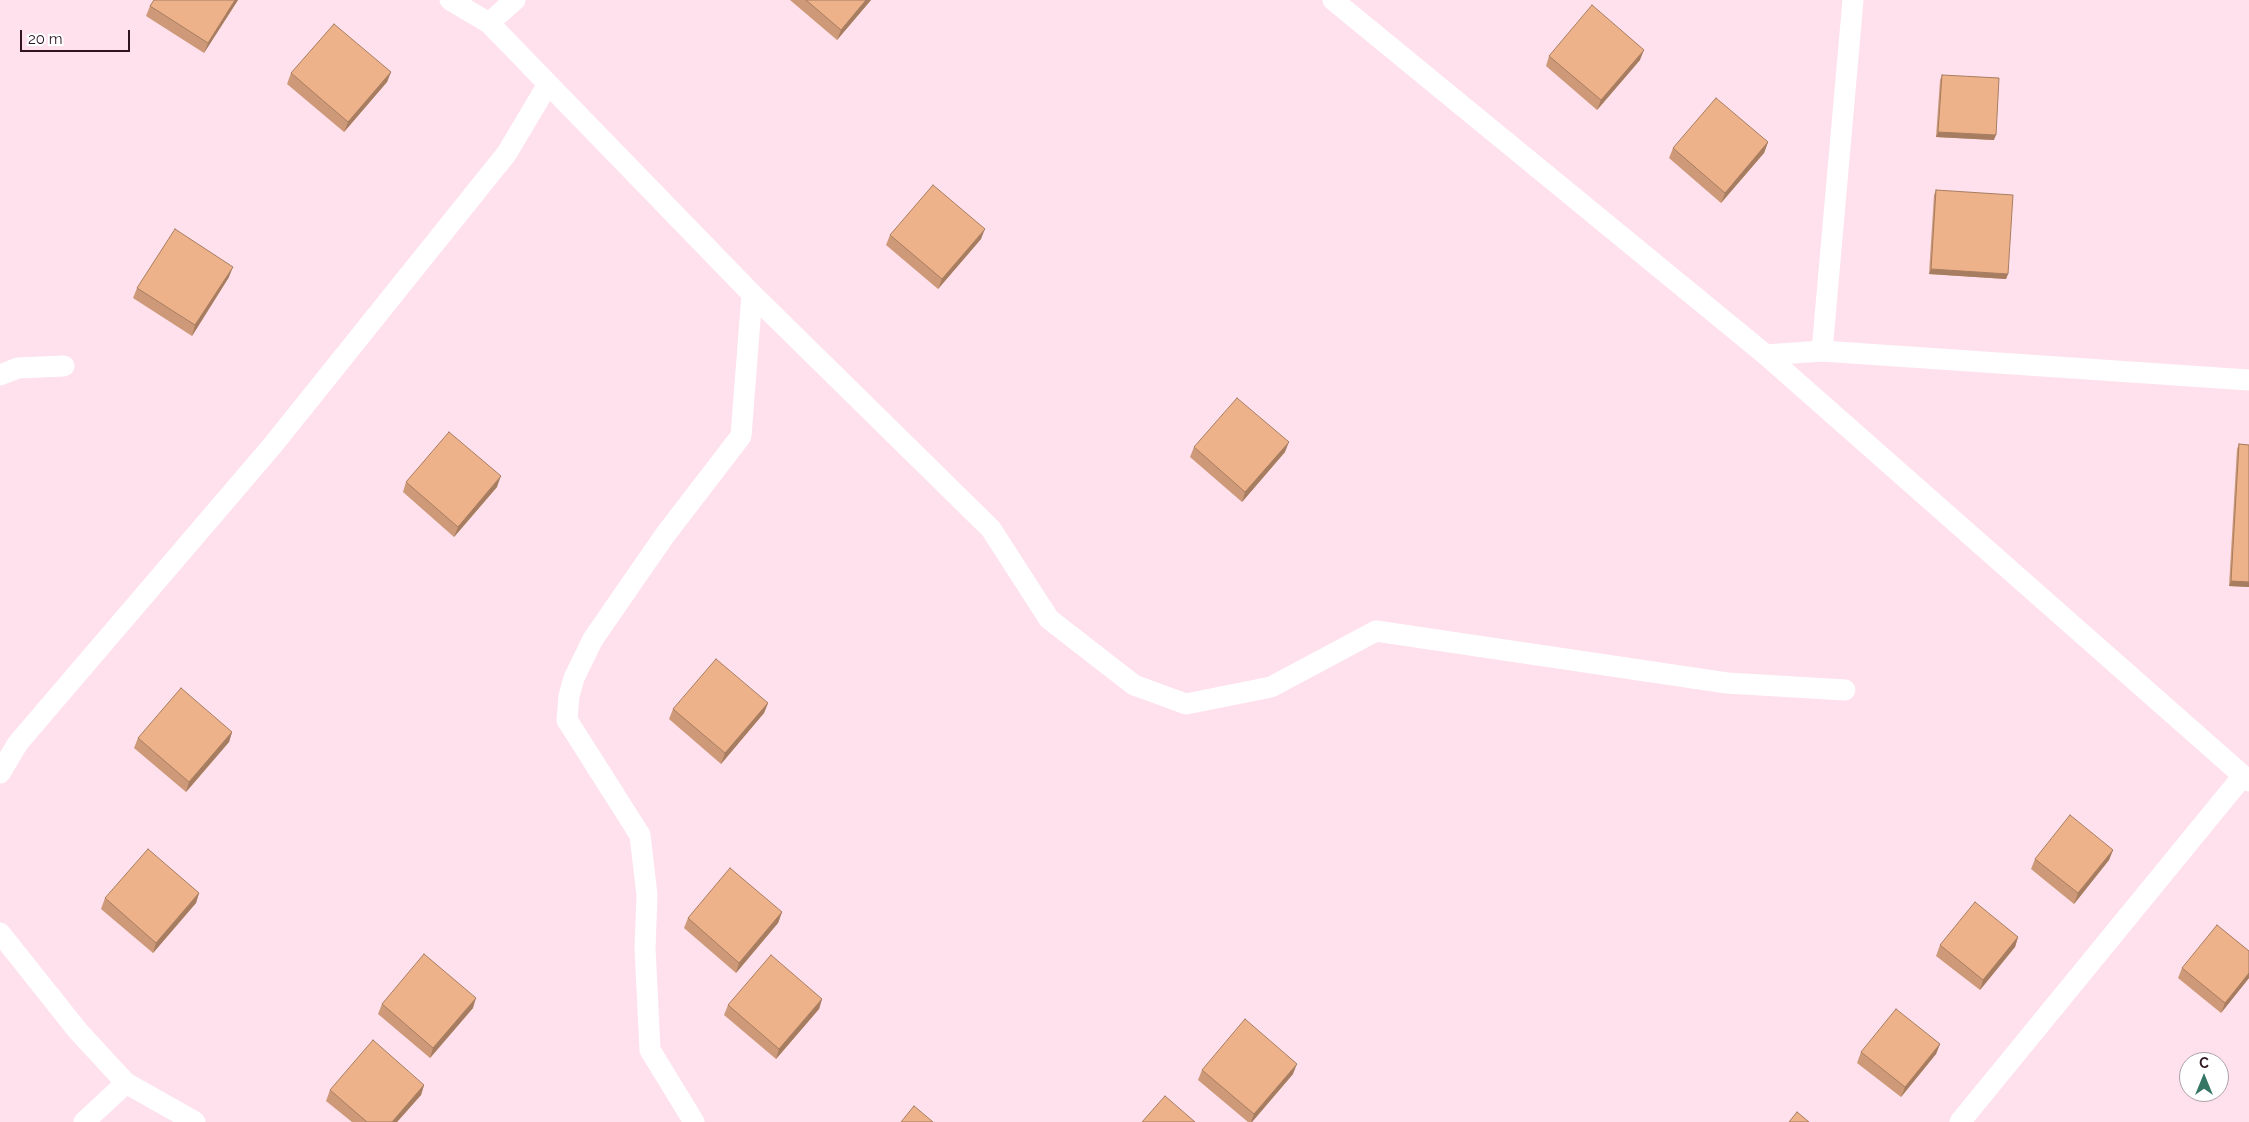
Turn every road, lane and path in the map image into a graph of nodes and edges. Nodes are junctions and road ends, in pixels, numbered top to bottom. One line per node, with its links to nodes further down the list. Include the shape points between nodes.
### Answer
1 (450, 0): 5 (lane)
2 (515, 0): 5 (lane)
3 (1334, 0): 9 (lane)
4 (1853, 0): 8 (lane)
5 (488, 23): 6 (lane)
6 (548, 84): 7 (lane); 14 (lane, via 501,160 272,446 18,743)
7 (752, 294): 13 (lane, via 991,529 1050,619 1134,685 1186,704 1271,687 1376,632 1727,684); 20 (lane, via 741,436 593,639 574,678 567,720 640,834 646,895 650,1050)
8 (1822, 351): 9 (lane); 12 (lane)
9 (1766, 355): 15 (lane)
10 (64, 366): 11 (lane, via 18,368)
11 (0, 375)
12 (2249, 380)
13 (1845, 690)
14 (0, 773)
15 (2246, 779): 21 (lane)
16 (0, 933): 17 (lane, via 78,1031)
17 (126, 1083): 18 (lane); 19 (lane)
18 (84, 1122)
19 (195, 1122)
20 (694, 1122)
21 (1960, 1122)

